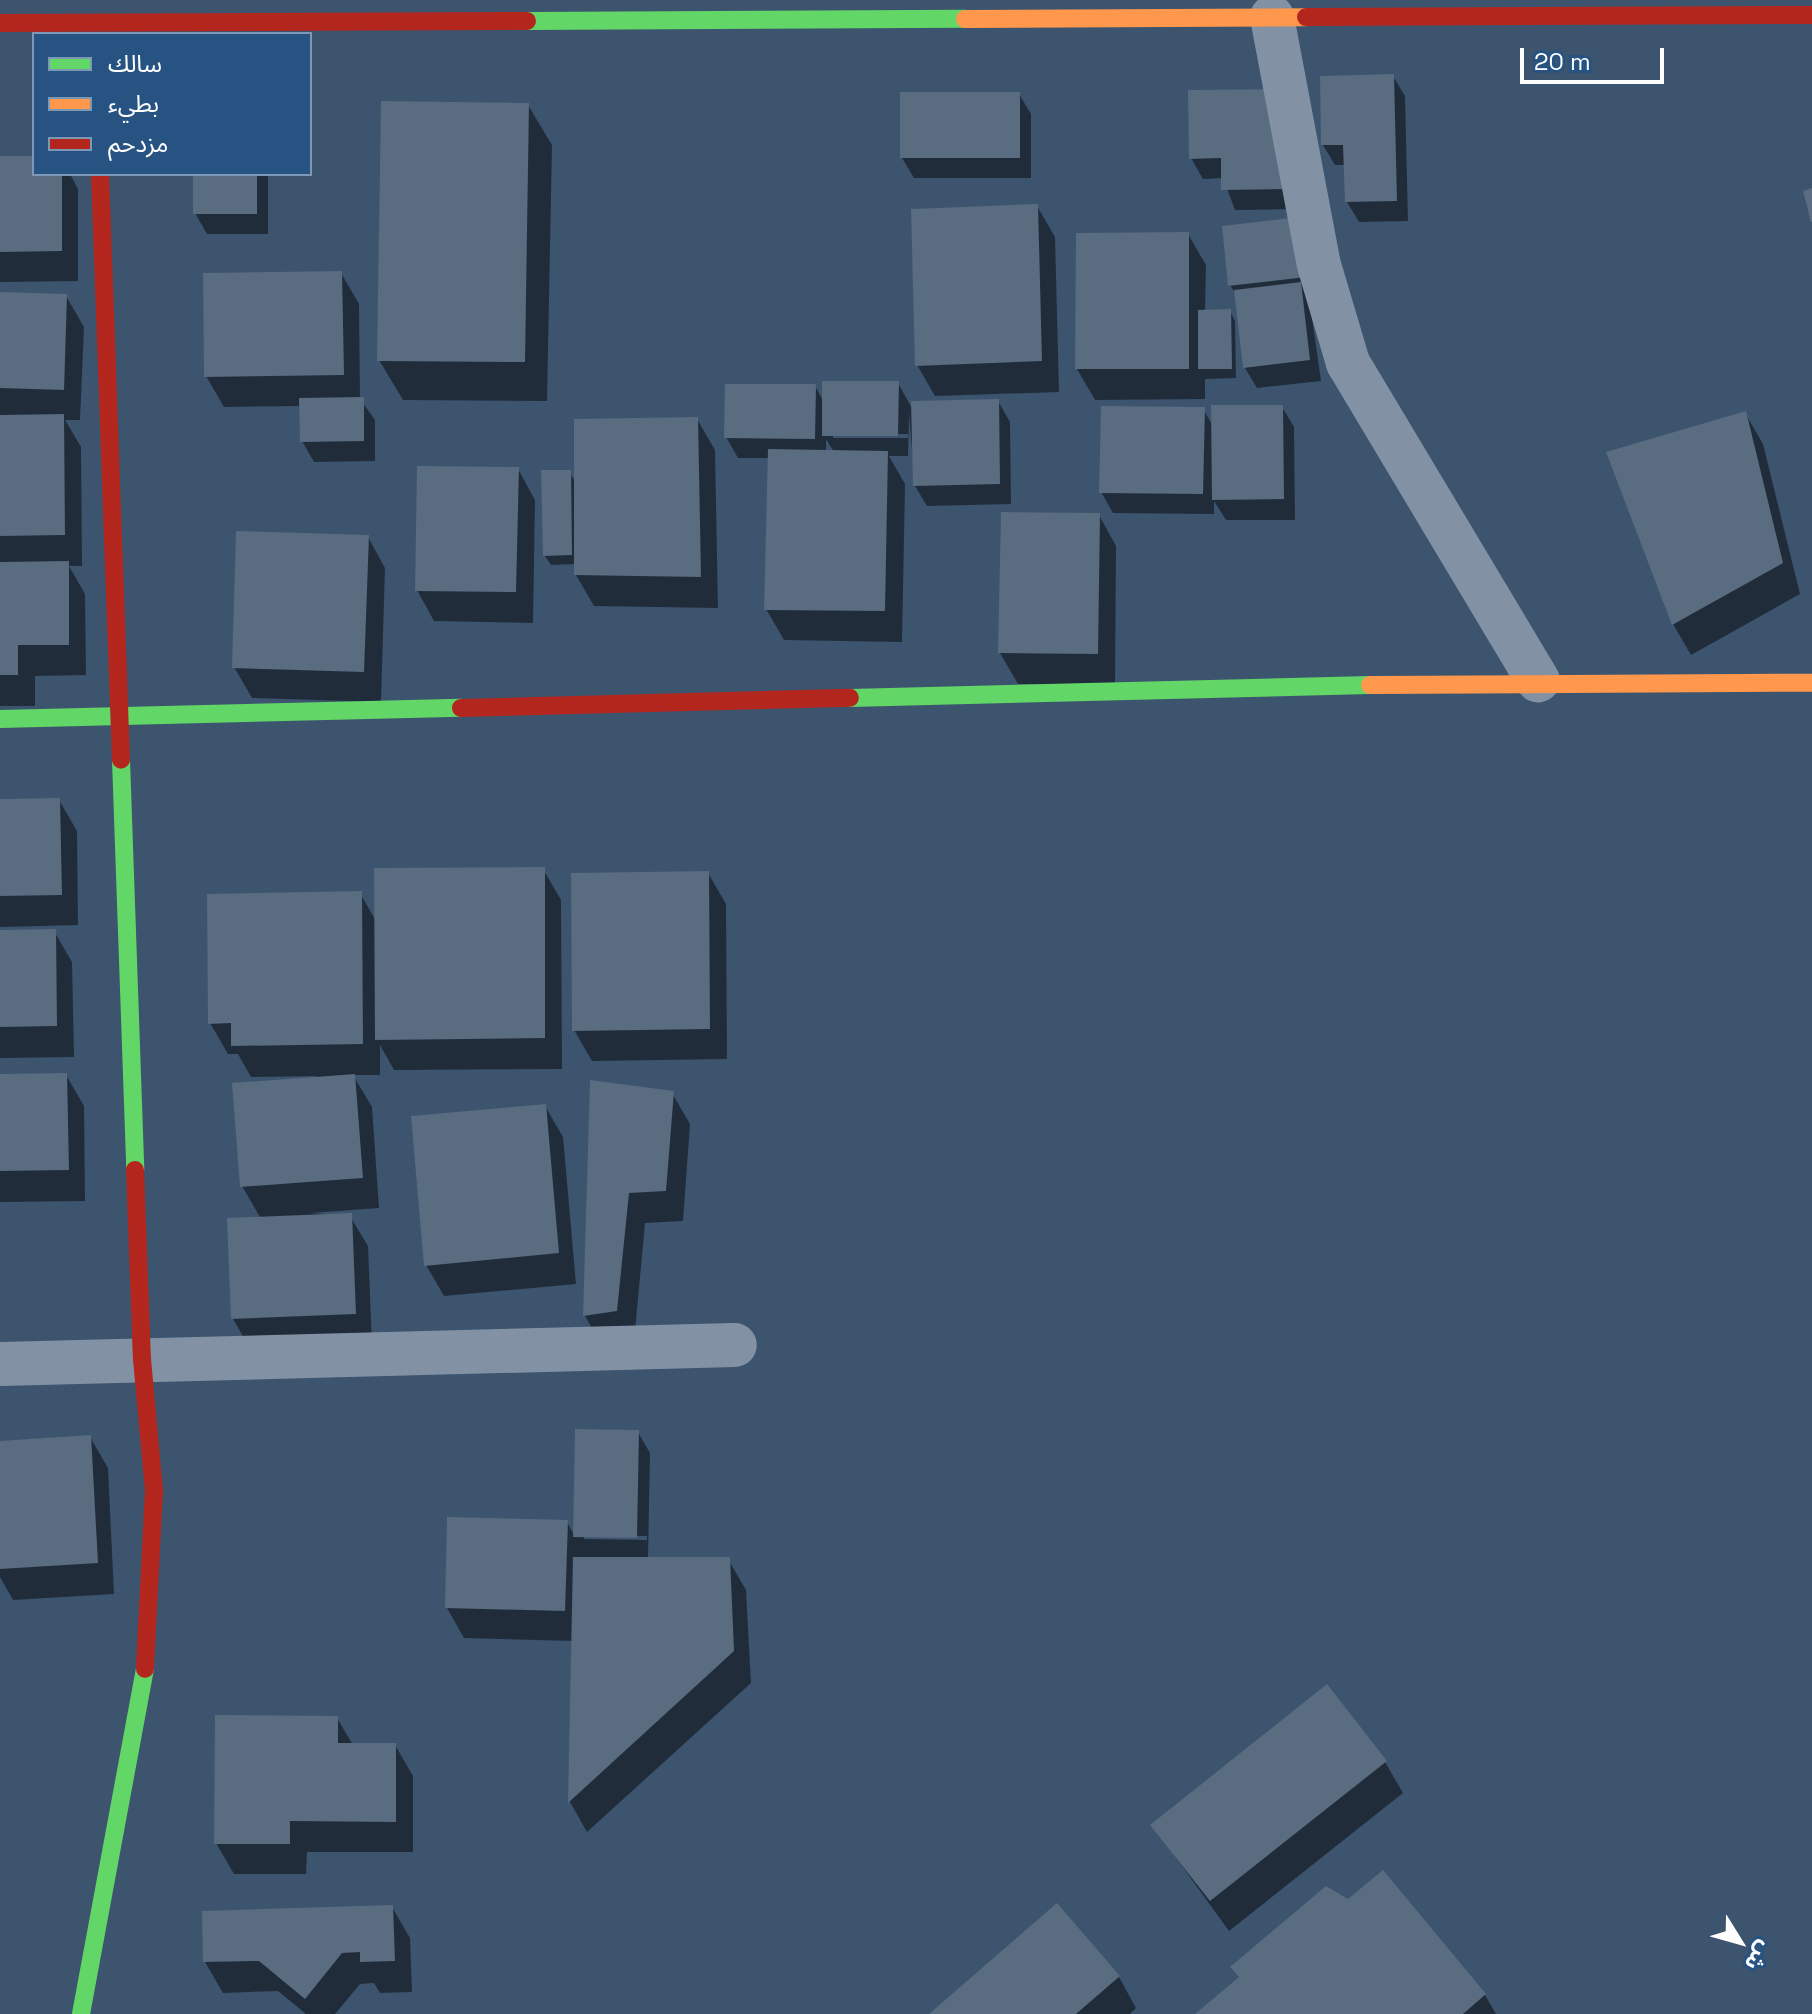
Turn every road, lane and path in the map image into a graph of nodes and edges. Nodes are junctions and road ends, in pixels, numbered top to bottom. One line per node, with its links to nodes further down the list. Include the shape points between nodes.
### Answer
1 (1812, 15): 2 (street)
2 (1272, 17): 3 (street); 6 (street, via 1319,265 1348,363)
3 (93, 18): 4 (street)
4 (0, 23)
5 (100, 176): 8 (street)
6 (1538, 681): 7 (street); 8 (street)
7 (1812, 683)
8 (122, 716): 9 (street); 11 (street)
9 (0, 719)
10 (735, 1345): 11 (street)
11 (142, 1359): 12 (street); 13 (street, via 154,1490 144,1682)
12 (0, 1364)
13 (81, 2014)

